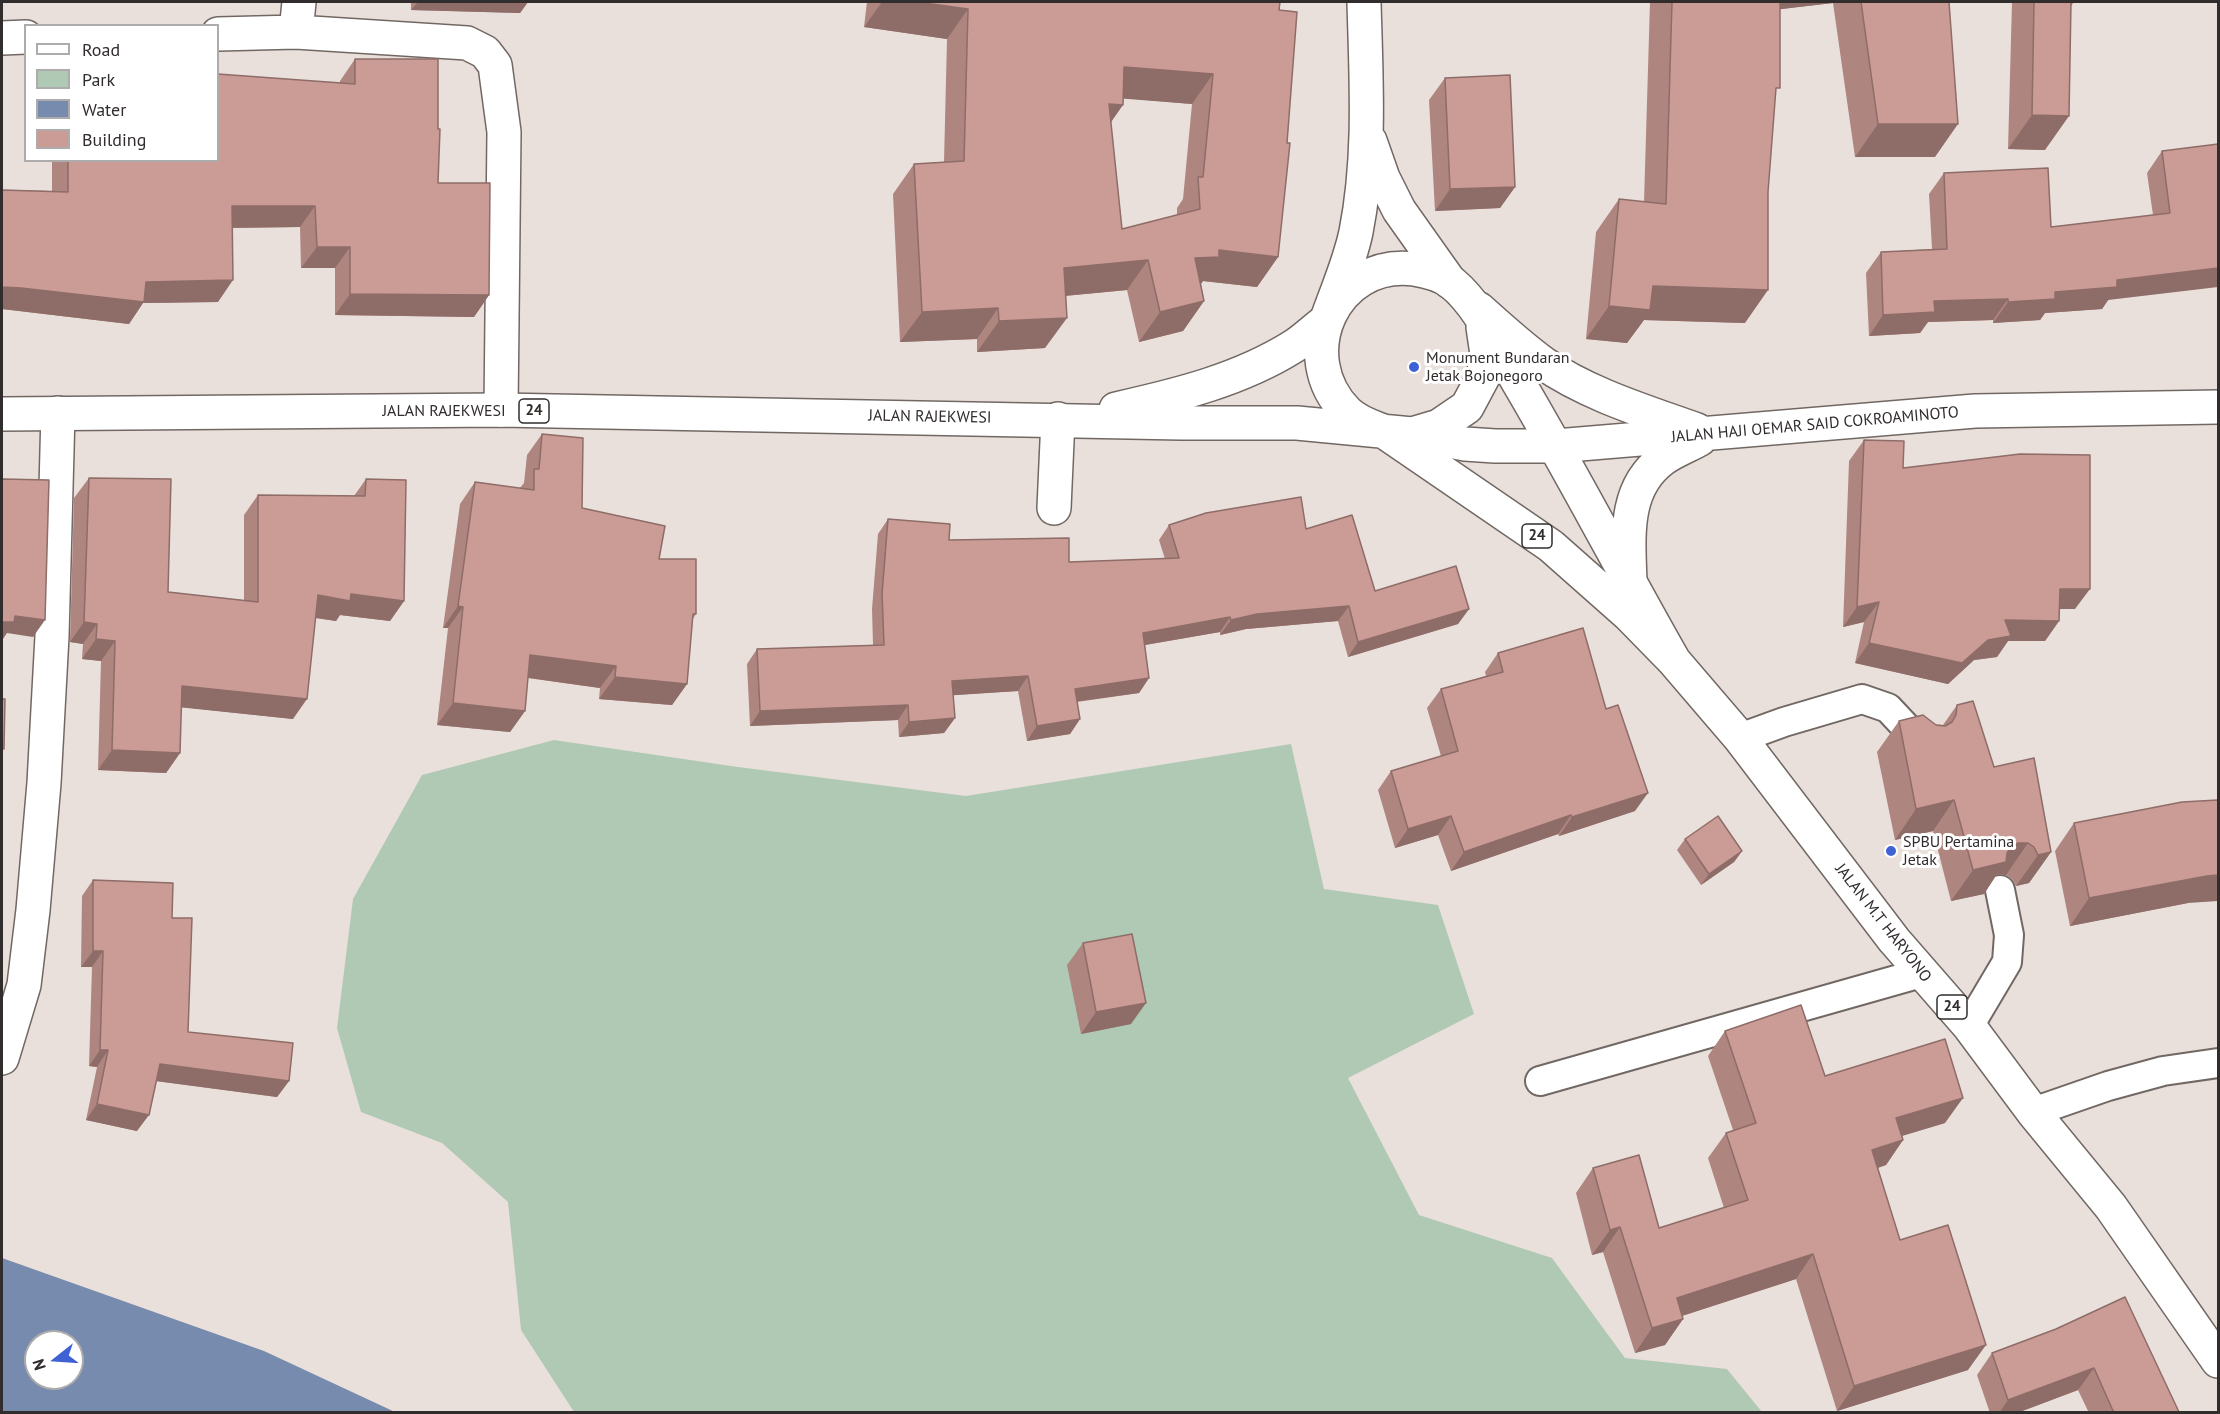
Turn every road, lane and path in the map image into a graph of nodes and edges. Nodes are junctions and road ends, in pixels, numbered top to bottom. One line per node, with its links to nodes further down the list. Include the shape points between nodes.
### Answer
1 (1365, 2): 6 (main road)
2 (297, 17): 3 (main road); 10 (main road, via 467,43 485,52 495,64 504,132)
3 (219, 34)
4 (24, 37): 5 (main road)
5 (2, 38)
6 (1366, 130): 7 (main road, via 1399,210); 8 (main road, via 1356,231)
7 (1461, 292): 8 (main road, 24, via 1426,271 1399,268 1373,273 1350,287); 14 (main road, via 1484,330 1487,354 1483,378 1467,406 1440,426); 15 (main road, via 1544,364 1651,414); 16 (main road, 24)
8 (1327, 320): 13 (main road, 24, via 1296,345 1222,381 1170,397); 14 (main road, via 1321,359 1330,388 1348,413 1365,424)
9 (2218, 407): 15 (main road, JALAN HAJI OEMAR SAID COKROAMINOTO, via 1975,411)
10 (501, 410): 11 (main road, JALAN RAJEKWESI / 24); 13 (main road, JALAN RAJEKWESI / 24)
11 (58, 413): 12 (main road, JALAN RAJEKWESI / 24); 25 (main road, via 52,636 38,853 24,985)
12 (2, 414)
13 (1063, 420): 14 (main road, 24, via 1297,423); 17 (main road)
14 (1397, 433): 16 (main road, JALAN HAJI OEMAR SAID COKROAMINOTO, via 1465,444); 19 (main road, 24, via 1551,546)
15 (1710, 434): 16 (main road, JALAN HAJI OEMAR SAID COKROAMINOTO); 18 (main road, via 1662,459 1642,480 1632,503 1628,527)
16 (1556, 446): 18 (main road, 24)
17 (1054, 508)
18 (1630, 584): 19 (main road, 24)
19 (1674, 661): 20 (main road, JALAN M.T HARYONO / 24)
20 (1740, 738): 21 (lane, via 1862,699 1888,708); 23 (main road, JALAN M.T HARYONO / 24)
21 (1919, 741)
22 (2000, 890): 24 (lane, via 2009,935 2007,962)
23 (1921, 973): 24 (main road, JALAN M.T HARYONO / 24); 27 (lane)
24 (1969, 1026): 28 (main road, JALAN M.T HARYONO / 24)
25 (2, 1058)
26 (2218, 1063): 28 (lane, via 2163,1071)
27 (1540, 1081)
28 (2033, 1112): 29 (main road, JALAN M.T HARYONO / 24, via 2111,1207)
29 (2218, 1361)

